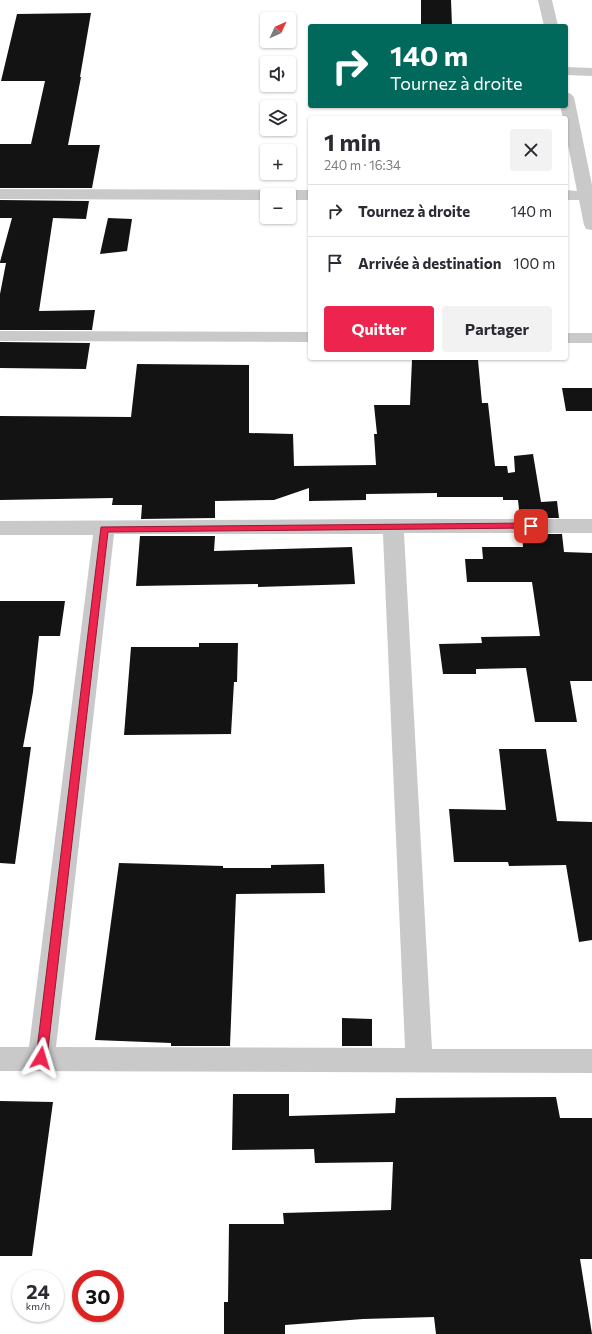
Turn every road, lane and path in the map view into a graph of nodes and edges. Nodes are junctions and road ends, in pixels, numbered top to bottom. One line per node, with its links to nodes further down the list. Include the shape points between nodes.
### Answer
1 (545, 0): 2 (street)
2 (551, 24)
3 (568, 71): 4 (street)
4 (592, 72)
5 (568, 106): 9 (street)
6 (0, 194): 7 (street)
7 (308, 195)
8 (568, 196): 9 (street)
9 (589, 196): 10 (street)
10 (592, 225)
11 (0, 336): 12 (street)
12 (308, 337)
13 (568, 338): 14 (street)
14 (592, 338)
15 (393, 526): 16 (street); 18 (street); 21 (street)
16 (592, 526)
17 (0, 528): 18 (street)
18 (104, 529): 19 (street)
19 (41, 1058): 20 (street); 21 (street)
20 (0, 1059)
21 (419, 1059): 22 (street)
22 (592, 1061)

